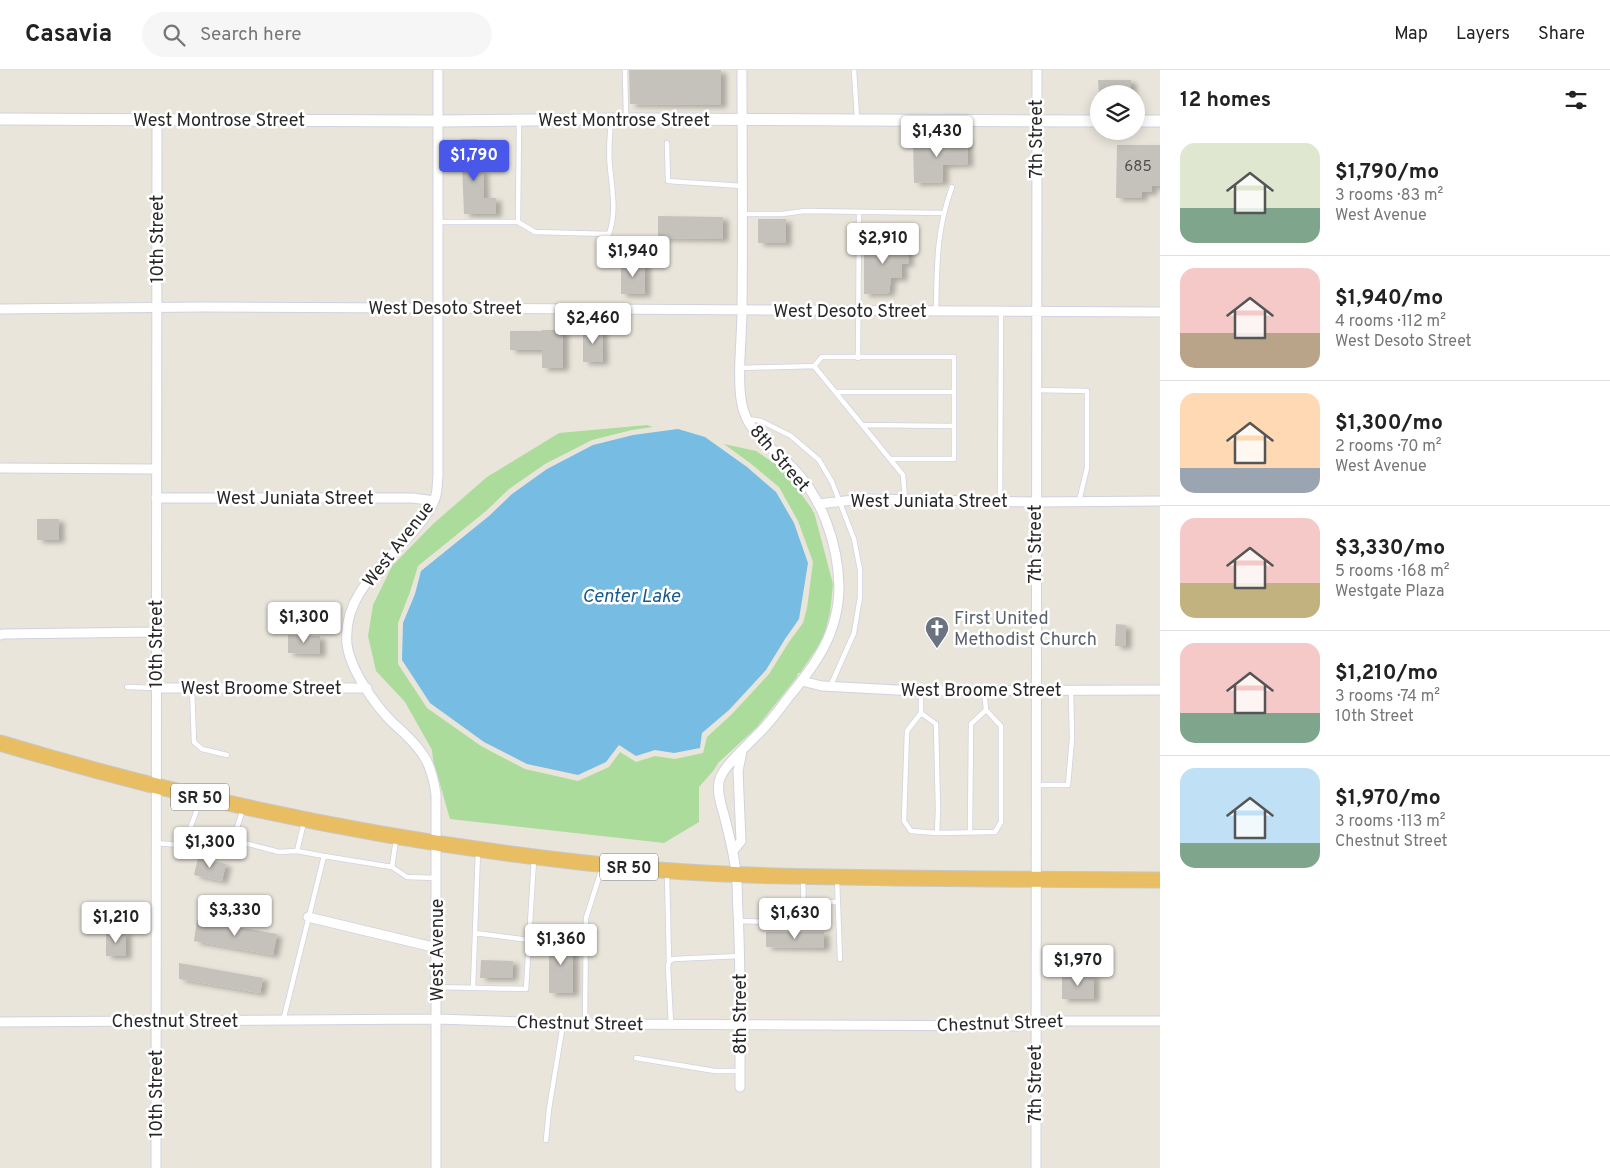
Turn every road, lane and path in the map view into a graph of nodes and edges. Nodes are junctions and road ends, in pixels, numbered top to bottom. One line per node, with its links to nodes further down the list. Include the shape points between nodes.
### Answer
1 (438, 70): 13 (street, West Avenue)
2 (625, 70): 9 (lane)
3 (742, 70): 11 (street, 8th Street)
4 (854, 70): 12 (lane)
5 (1036, 70): 17 (street, 7th Street)
6 (0, 119): 7 (street, West Montrose Street)
7 (157, 119): 13 (street, West Montrose Street); 26 (street, 10th Street)
8 (611, 119): 9 (street, West Montrose Street); 10 (street, West Montrose Street); 25 (lane, via 610,166 614,201 609,234 535,232)
9 (626, 119): 11 (street, West Montrose Street)
10 (520, 120): 13 (street, West Montrose Street); 25 (lane)
11 (742, 120): 12 (street, West Montrose Street); 19 (street, 8th Street)
12 (857, 120): 17 (street, West Montrose Street)
13 (438, 121): 24 (street, West Avenue)
14 (1090, 121): 17 (street, West Montrose Street)
15 (1145, 121): 16 (street)
16 (1160, 121)
17 (1036, 122): 33 (street, 7th Street)
18 (667, 143): 19 (lane, via 668,181)
19 (742, 186): 23 (street, 8th Street)
20 (952, 187): 22 (lane)
21 (859, 212): 22 (lane); 23 (lane); 30 (lane)
22 (943, 213): 31 (lane, via 938,239)
23 (742, 214): 29 (street, 8th Street)
24 (438, 222): 25 (lane); 27 (street, West Avenue)
25 (518, 222)
26 (158, 308): 27 (street, West Desoto Street); 28 (street, West Desoto Street); 46 (street, 10th Street)
27 (437, 308): 29 (street, West Desoto Street); 49 (street, West Avenue, via 438,475)
28 (0, 309)
29 (742, 311): 30 (street, West Desoto Street); 37 (street, 8th Street)
30 (858, 311): 31 (street, West Desoto Street); 35 (lane)
31 (936, 311): 32 (street, West Desoto Street)
32 (1001, 311): 33 (street, West Desoto Street); 51 (lane)
33 (1036, 311): 34 (street, West Desoto Street); 38 (street, 7th Street)
34 (1160, 312)
35 (858, 358): 36 (lane, via 822,357); 40 (lane, via 954,358)
36 (814, 366): 37 (lane); 39 (lane)
37 (741, 368): 41 (street, 8th Street, via 742,405)
38 (1036, 390): 52 (lane, via 1087,391 1087,468); 54 (street, 7th Street)
39 (836, 392): 40 (lane); 42 (lane)
40 (954, 392): 43 (lane)
41 (746, 418): 50 (lane, via 792,436 819,460); 55 (street, 8th Street, via 765,442 795,470)
42 (863, 425): 43 (lane); 44 (lane)
43 (954, 426): 44 (lane, via 954,458)
44 (892, 459): 48 (lane, via 904,475)
45 (0, 468): 46 (street)
46 (156, 469): 47 (street, 10th Street)
47 (156, 498): 49 (street, West Juniata Street, via 413,498); 56 (street, 10th Street)
48 (905, 500): 50 (street, West Juniata Street); 51 (street, West Juniata Street)
49 (434, 501): 63 (street, West Avenue, via 414,529 374,572 353,605 347,632 348,644 351,659)
50 (840, 501): 55 (street, West Juniata Street); 60 (lane, via 854,540 860,570 860,597 854,633)
51 (1000, 501): 54 (street, West Juniata Street)
52 (1079, 501): 53 (street, West Juniata Street); 54 (street, West Juniata Street)
53 (1160, 501)
54 (1036, 502): 65 (street, 7th Street)
55 (818, 504): 58 (street, 8th Street, via 836,553 839,591 830,637)
56 (156, 632): 57 (street); 61 (street, 10th Street)
57 (0, 635)
58 (802, 681): 60 (street, West Broome Street); 72 (street, 8th Street)
59 (127, 687): 61 (lane)
60 (830, 687): 68 (street, West Broome Street)
61 (156, 688): 62 (street, West Broome Street); 75 (street, 10th Street)
62 (192, 688): 63 (street, West Broome Street); 73 (lane, via 194,742 202,749)
63 (367, 688): 83 (street, West Avenue, via 381,710 424,755 429,766 436,794)
64 (984, 690): 65 (street, West Broome Street); 68 (street, West Broome Street); 69 (lane)
65 (1035, 690): 66 (street, West Broome Street); 74 (street, 7th Street)
66 (1071, 690): 67 (street, West Broome Street); 74 (lane, via 1072,739 1068,784)
67 (1160, 690)
68 (921, 691): 70 (lane)
69 (986, 710): 79 (lane, via 971,724); 79 (lane, via 1001,726 1001,822 995,832)
70 (921, 713): 80 (lane, via 936,724); 80 (lane, via 906,731 904,821 911,831)
71 (0, 742): 75 (highway, SR 50)
72 (742, 751): 86 (street, 8th Street, via 738,771 741,841); 86 (street, 8th Street, via 719,781 719,796)
73 (227, 756)
74 (1035, 785): 96 (street, 7th Street)
75 (156, 786): 76 (highway, SR 50); 82 (street, 10th Street)
76 (201, 798): 77 (highway, SR 50); 82 (lane, via 185,842 180,845)
77 (243, 808): 78 (highway, SR 50); 85 (lane, via 233,840 279,852)
78 (304, 820): 81 (highway, SR 50); 85 (lane)
79 (970, 832): 80 (lane)
80 (937, 833)
81 (396, 837): 83 (highway, SR 50); 90 (lane)
82 (156, 843): 114 (street, 10th Street)
83 (436, 843): 84 (highway, SR 50); 94 (street, West Avenue)
84 (478, 849): 88 (highway, SR 50); 102 (lane)
85 (297, 851): 87 (lane)
86 (733, 851): 92 (street, 8th Street)
87 (324, 856): 90 (lane); 100 (lane)
88 (534, 857): 89 (highway, SR 50); 103 (lane)
89 (603, 864): 91 (highway, SR 50); 116 (lane, via 586,918)
90 (392, 867): 94 (lane, via 407,877)
91 (667, 870): 92 (highway, SR 50); 107 (lane)
92 (736, 874): 93 (highway, SR 50); 101 (street, 8th Street)
93 (803, 877): 95 (highway, SR 50); 98 (lane)
94 (436, 878): 104 (street, West Avenue)
95 (837, 878): 96 (highway, SR 50); 99 (lane)
96 (1035, 880): 97 (highway, SR 50); 117 (street, 7th Street)
97 (1160, 880)
98 (803, 902): 99 (lane); 101 (lane, via 795,914 785,918)
99 (837, 902): 106 (lane)
100 (308, 917): 104 (street); 112 (lane)
101 (739, 921): 105 (street, 8th Street)
102 (474, 933): 103 (lane); 109 (lane)
103 (529, 940): 109 (lane, via 526,989)
104 (436, 948): 108 (street, West Avenue)
105 (740, 956): 107 (lane); 119 (street, 8th Street)
106 (840, 959)
107 (669, 962): 118 (lane)
108 (437, 987): 109 (lane); 110 (street, West Avenue)
109 (473, 988)
110 (437, 1019): 112 (street, Chestnut Street); 115 (street, Chestnut Street); 125 (street, West Avenue)
111 (1160, 1020): 117 (street, Chestnut Street)
112 (283, 1021): 114 (street, Chestnut Street)
113 (0, 1022): 114 (street, Chestnut Street)
114 (156, 1022): 124 (street, 10th Street)
115 (563, 1024): 116 (street, Chestnut Street); 123 (lane)
116 (584, 1024): 118 (street, Chestnut Street)
117 (1035, 1024): 119 (street, Chestnut Street); 126 (street, 7th Street)
118 (671, 1025): 119 (street, Chestnut Street)
119 (740, 1026): 121 (street, 8th Street)
120 (636, 1058): 121 (lane, via 715,1071)
121 (740, 1071): 122 (street, 8th Street)
122 (740, 1087)
123 (546, 1140)
124 (156, 1168)
125 (436, 1168)
126 (1036, 1168)

